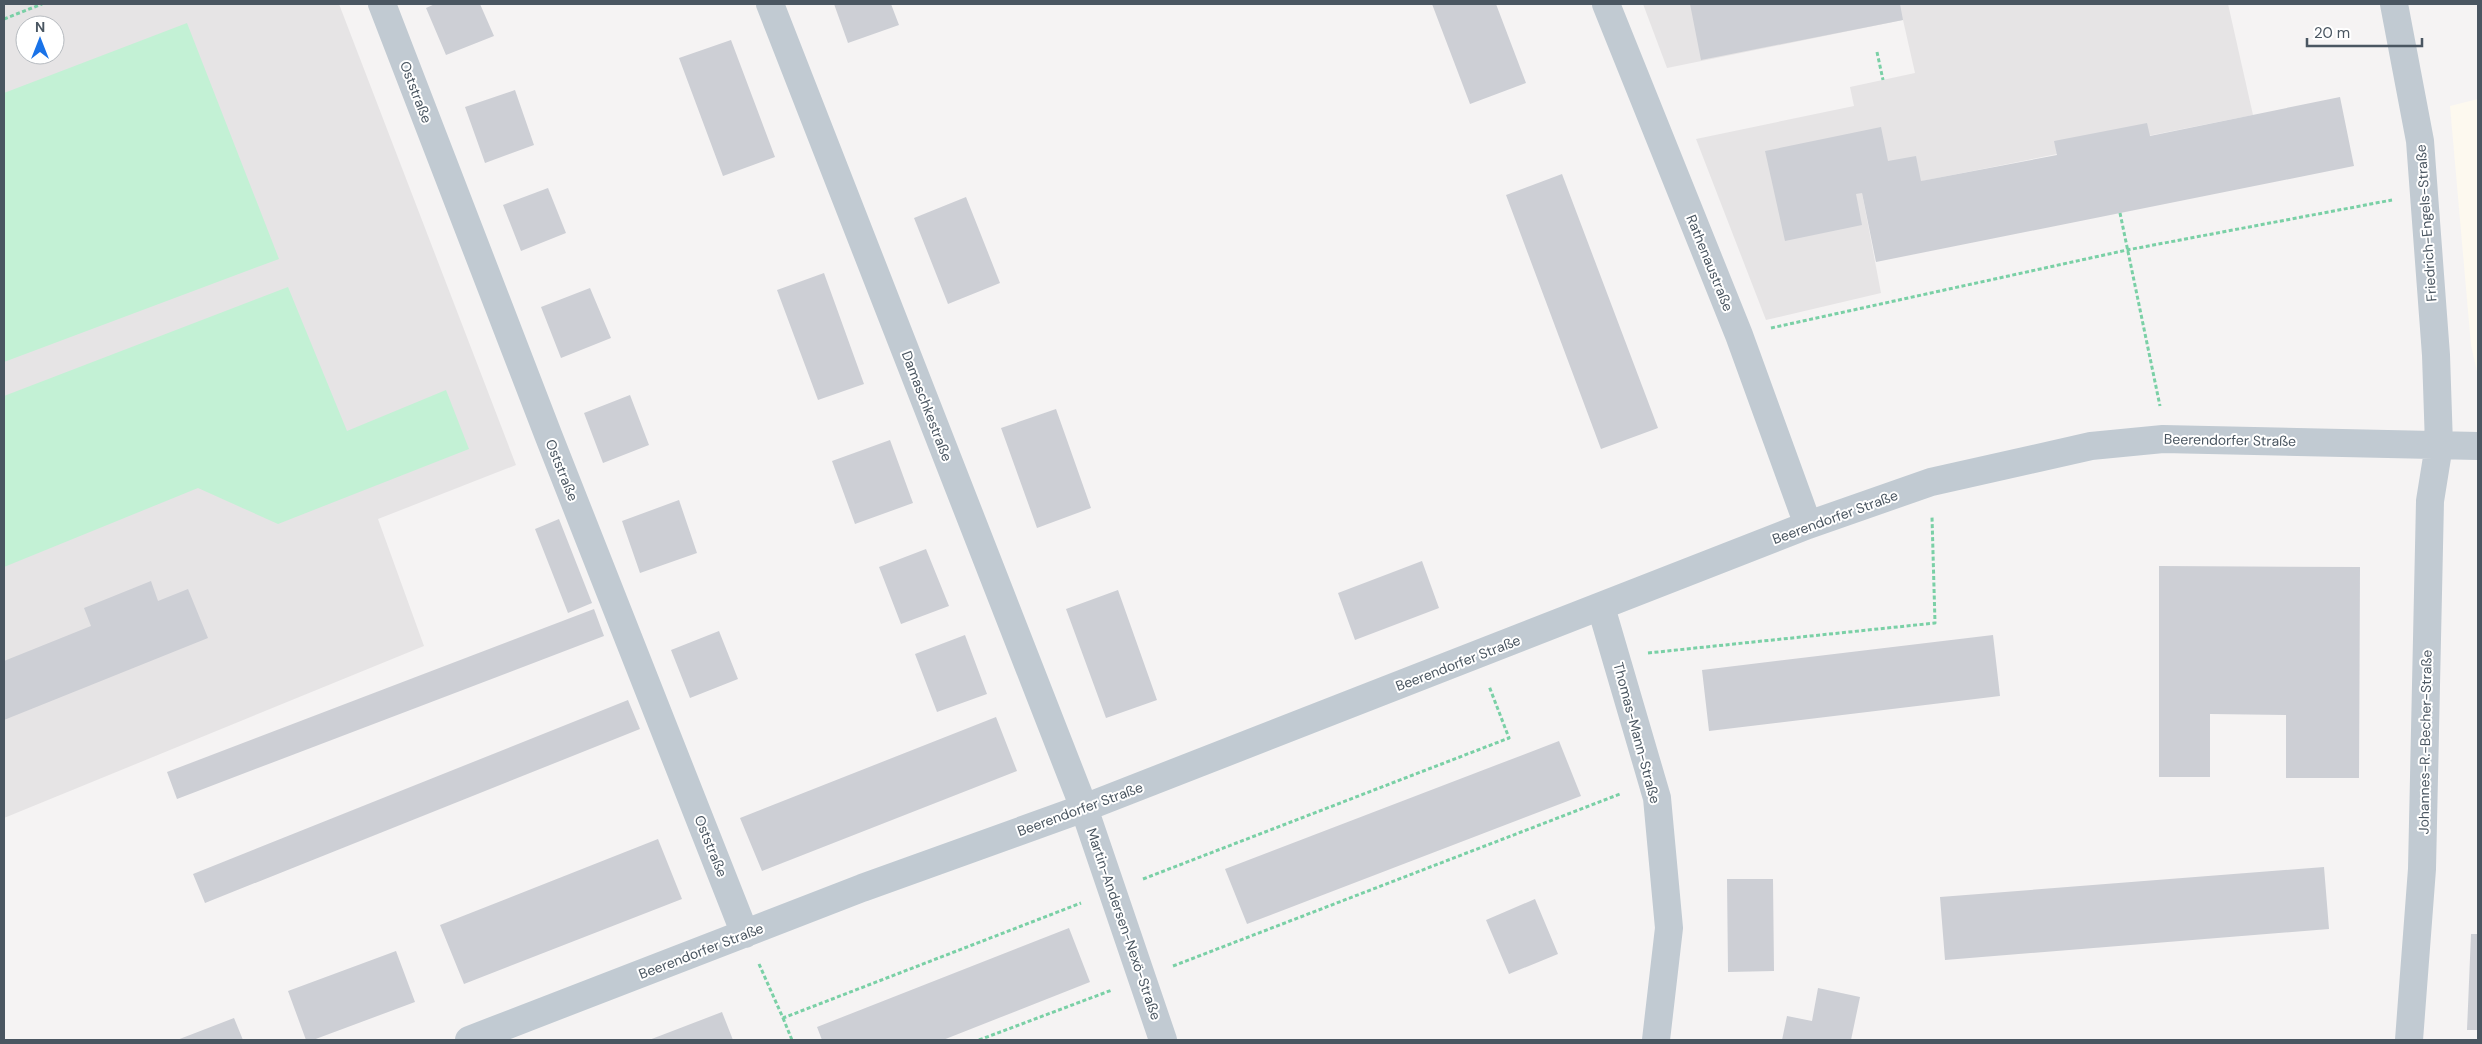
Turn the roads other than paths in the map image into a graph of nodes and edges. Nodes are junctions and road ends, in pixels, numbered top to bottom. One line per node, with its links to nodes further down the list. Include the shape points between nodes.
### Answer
1 (382, 4): 10 (street, Oststraße)
2 (770, 4): 9 (street, Damaschkestraße)
3 (1606, 4): 7 (street, Rathenaustraße, via 1739,335)
4 (2394, 4): 5 (street, Friedrich-Engels-Straße, via 2420,141 2436,355)
5 (2439, 445): 6 (street, Beerendorfer Straße); 7 (street, Beerendorfer Straße, via 2163,439 2091,446 1931,482); 15 (street, Johannes-R.-Becher-Straße, via 2430,501 2422,870)
6 (2478, 446)
7 (1808, 525): 8 (street, Beerendorfer Straße)
8 (1601, 607): 9 (street, Beerendorfer Straße); 14 (street, Thomas-Mann-Straße, via 1657,798 1669,928)
9 (1084, 808): 10 (street, Beerendorfer Straße); 13 (street, Martin-Andersen-Nexö-Straße)
10 (745, 934): 11 (street, Beerendorfer Straße)
11 (511, 1033): 12 (street, Beerendorfer Straße)
12 (468, 1040)
13 (1163, 1040)
14 (1656, 1040)
15 (2409, 1040)

